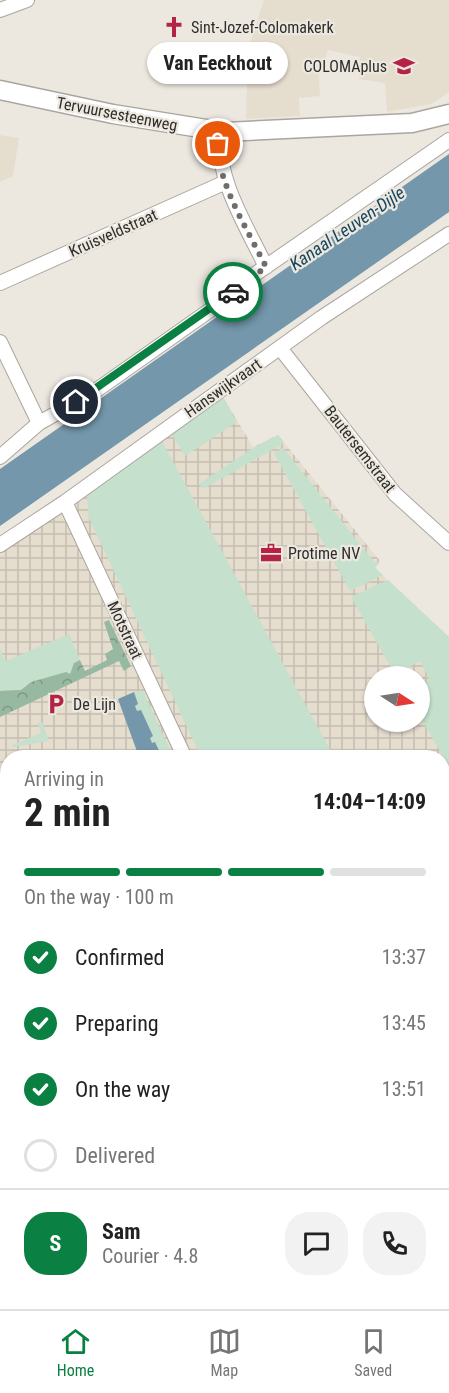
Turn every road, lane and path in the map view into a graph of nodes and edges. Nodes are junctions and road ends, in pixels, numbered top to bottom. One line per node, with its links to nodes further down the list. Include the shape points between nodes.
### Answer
1 (27, 0): 2 (street)
2 (0, 10)
3 (0, 90): 5 (street, Tervuursesteenweg)
4 (449, 114): 5 (street, Tervuursesteenweg, via 412,123)
5 (219, 131): 7 (street, via 218,157)
6 (449, 140): 9 (street)
7 (225, 182): 9 (street); 10 (street, Kruisveldstraat)
8 (449, 234): 12 (street, Hanswijkvaart)
9 (266, 267): 13 (street, via 91,394)
10 (0, 283)
11 (0, 342): 13 (street)
12 (280, 348): 15 (street, Hanswijkvaart); 16 (street, Bautersemstraat, via 395,494)
13 (39, 423): 14 (street)
14 (0, 457)
15 (65, 502): 17 (street, Hanswijkvaart); 18 (street, Motstraat)
16 (449, 543)
17 (0, 545)
18 (181, 750)

